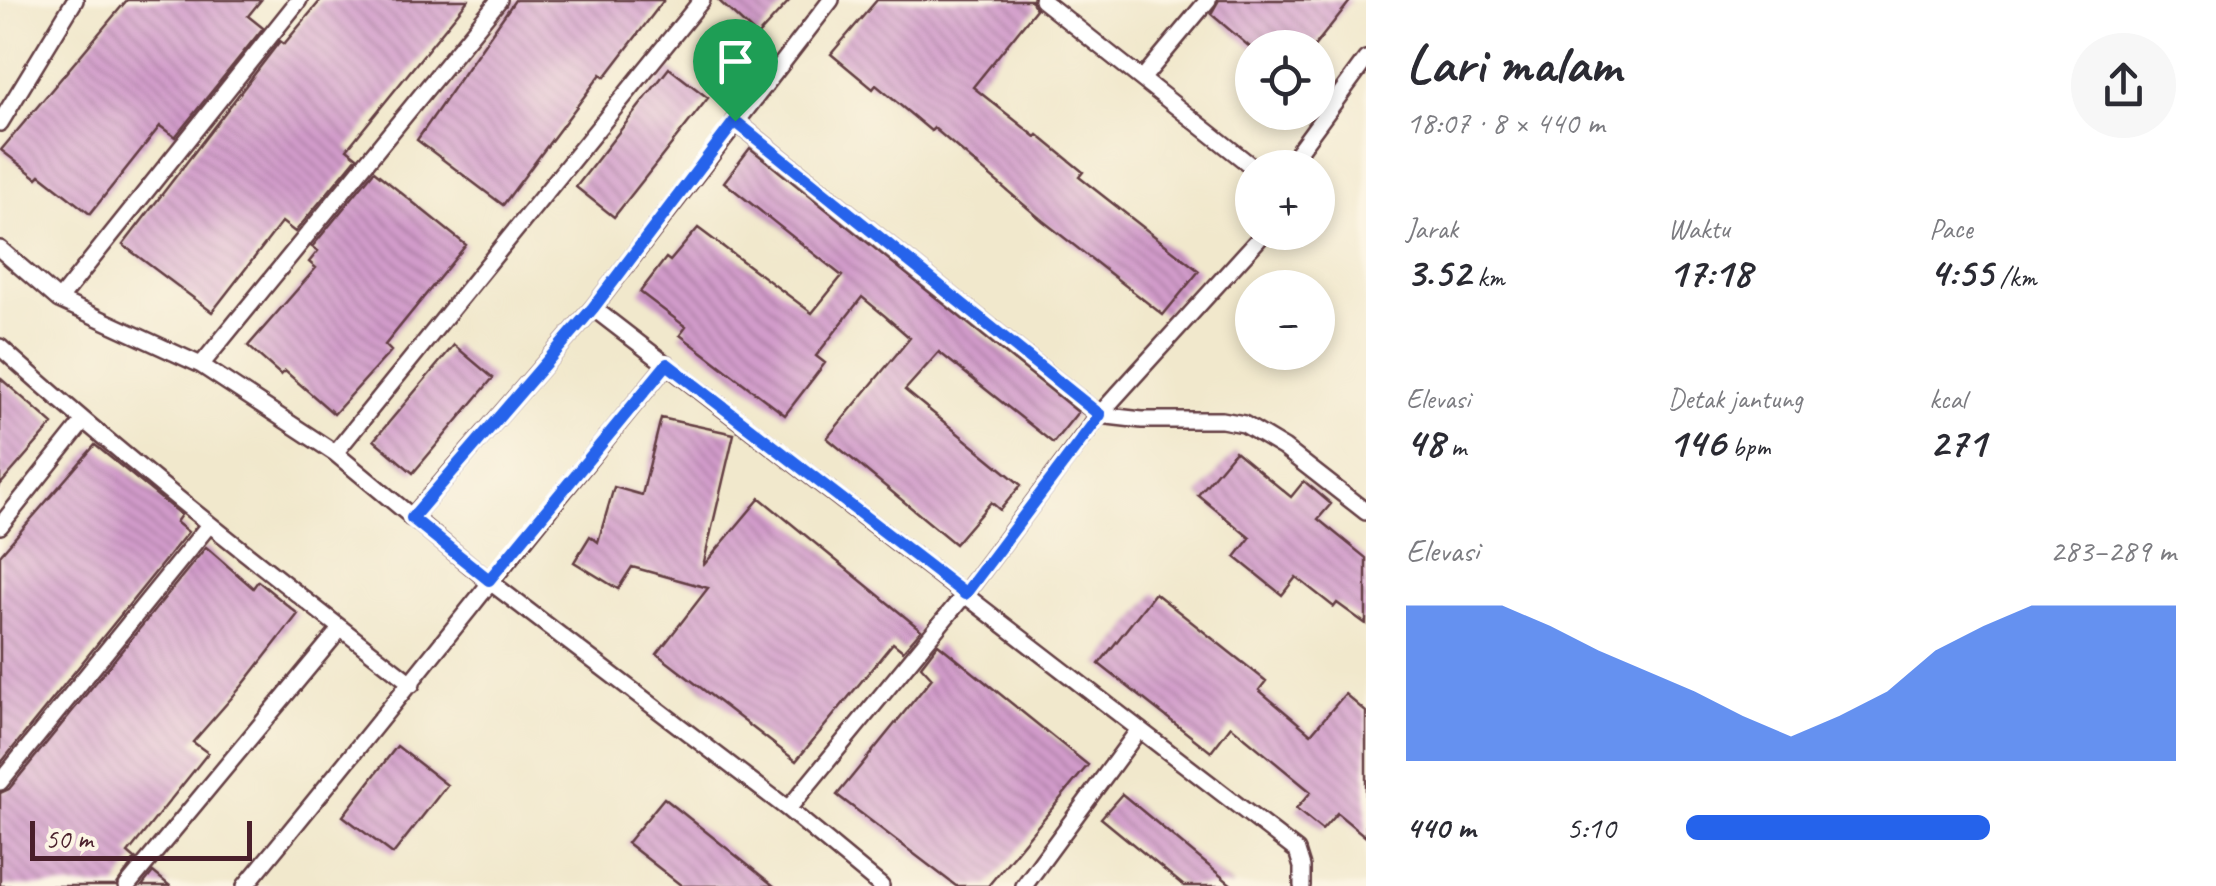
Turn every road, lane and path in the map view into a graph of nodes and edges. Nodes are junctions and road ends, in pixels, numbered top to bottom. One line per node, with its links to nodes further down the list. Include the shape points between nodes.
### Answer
1 (75, 0): 11 (lane)
2 (299, 0): 16 (lane)
3 (499, 0): 20 (lane)
4 (702, 0): 23 (lane)
5 (831, 0): 10 (lane)
6 (1042, 0): 9 (lane)
7 (1208, 0): 9 (lane)
8 (1366, 59): 12 (lane)
9 (1142, 79): 13 (lane)
10 (735, 121): 17 (lane); 21 (lane)
11 (0, 123)
12 (1299, 150)
13 (1235, 153)
14 (0, 248): 16 (lane)
15 (1248, 250): 21 (lane)
16 (59, 300): 20 (lane)
17 (593, 308): 19 (lane); 25 (lane)
18 (0, 347): 22 (lane)
19 (667, 364): 28 (lane); 29 (lane)
20 (200, 365): 23 (lane)
21 (1100, 415): 24 (lane, via 1244,424); 29 (lane)
22 (83, 422): 26 (lane); 27 (lane)
23 (335, 453): 25 (lane)
24 (1366, 512)
25 (412, 518): 28 (lane)
26 (0, 526)
27 (209, 526): 30 (lane); 33 (lane)
28 (489, 580): 31 (lane); 34 (lane)
29 (965, 594): 32 (lane); 34 (lane)
30 (341, 628): 31 (lane); 35 (lane)
31 (412, 684): 36 (lane)
32 (1138, 731): 38 (lane); 39 (lane, via 1296,851)
33 (0, 782)
34 (788, 809): 37 (lane)
35 (127, 886)
36 (245, 886)
37 (882, 886)
38 (1024, 886)
39 (1302, 886)

